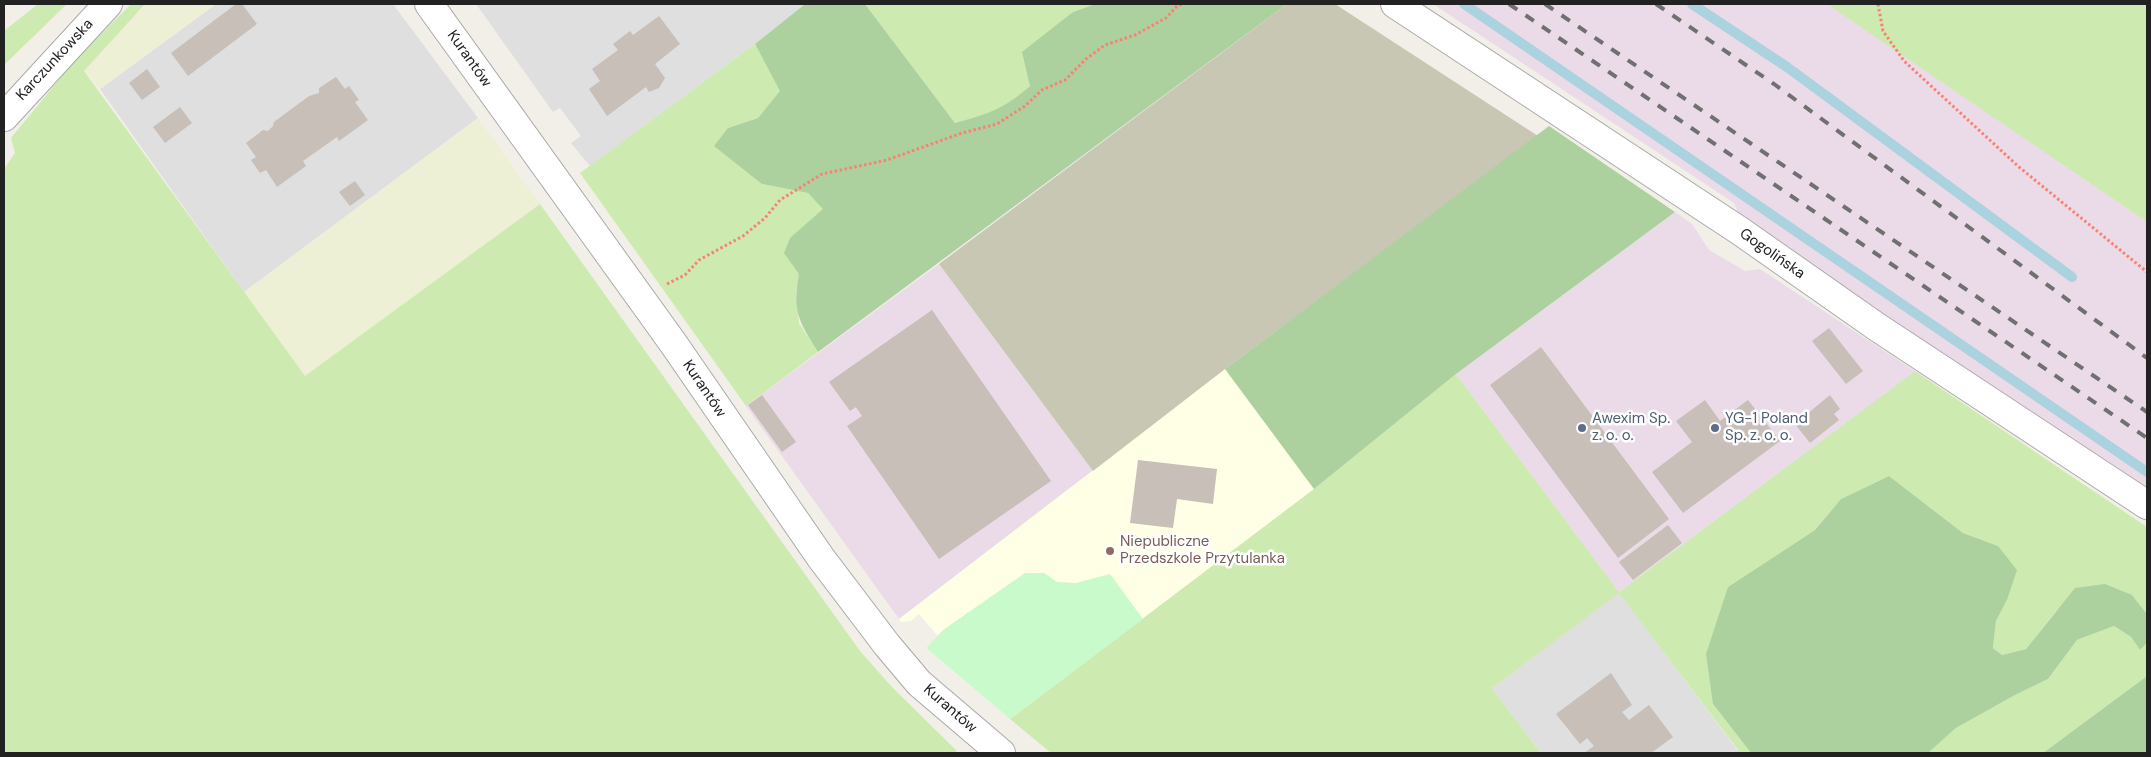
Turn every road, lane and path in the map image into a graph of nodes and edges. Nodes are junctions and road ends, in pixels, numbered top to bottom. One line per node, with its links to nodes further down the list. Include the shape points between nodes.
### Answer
1 (108, 4): 6 (street, Karczunkowska)
2 (430, 4): 8 (street, Kurantów)
3 (1184, 4): 8 (path, via 1135,35 1105,45 1065,80 1042,90 998,124 962,133 887,160 822,174 780,200 743,236 699,260 685,275 664,286)
4 (1396, 4): 9 (street, Gogolińska)
5 (1878, 4): 7 (path, via 1883,31 1904,61 2020,167)
6 (4, 117)
7 (2147, 272)
8 (647, 306): 10 (street, Kurantów, via 821,558 887,645 919,683)
9 (2147, 505)
10 (1001, 753)

